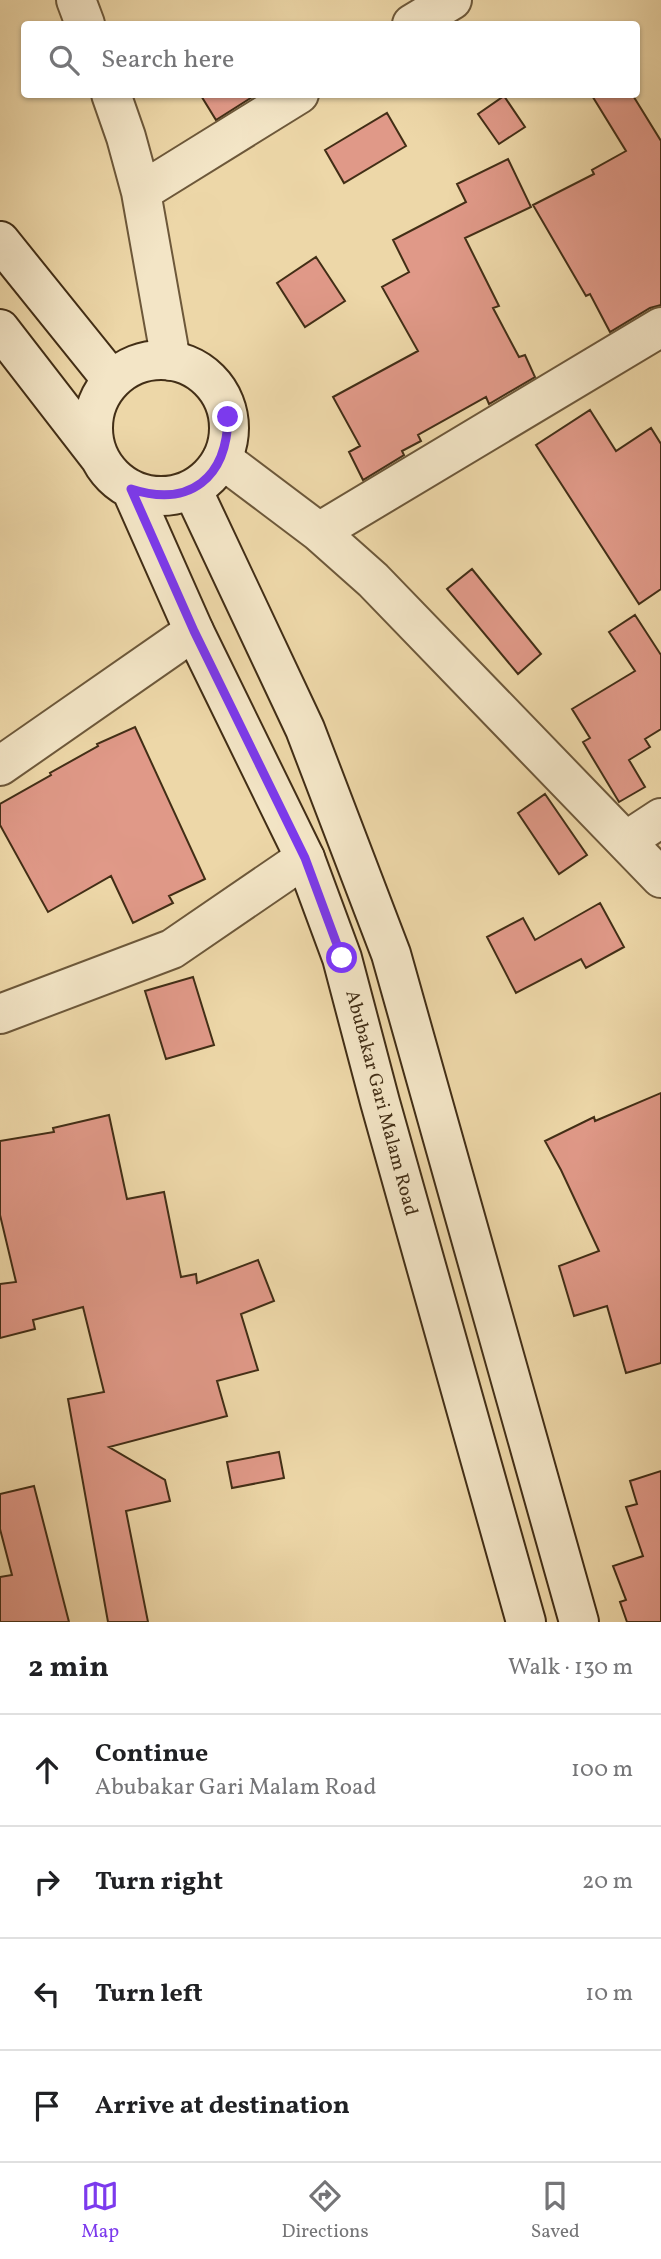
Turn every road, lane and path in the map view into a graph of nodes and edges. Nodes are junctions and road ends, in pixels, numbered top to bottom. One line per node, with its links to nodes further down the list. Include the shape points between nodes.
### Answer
1 (76, 0): 3 (street)
2 (452, 0): 4 (street)
3 (84, 21)
4 (417, 21)
5 (112, 98): 7 (street)
6 (293, 98): 7 (street)
7 (141, 192): 11 (street)
8 (0, 241): 12 (street)
9 (661, 327): 17 (street)
10 (0, 329): 13 (street)
11 (171, 361): 12 (street, via 149,360); 14 (street, via 191,367 221,397 228,417)
12 (112, 380): 13 (street, via 93,418)
13 (100, 459): 15 (street, via 113,477)
14 (222, 459): 16 (street); 17 (street)
15 (131, 489): 16 (street, via 151,496 172,496); 18 (street, Abubakar Gari Malam Road)
16 (192, 489): 26 (street, via 305,729 391,954)
17 (319, 532): 21 (street, via 373,580)
18 (194, 631): 19 (street); 22 (street, Abubakar Gari Malam Road)
19 (0, 766)
20 (661, 818): 21 (street)
21 (626, 842): 23 (street)
22 (305, 858): 24 (street, via 172,950); 25 (street, Abubakar Gari Malam Road, via 342,958)
23 (661, 878)
24 (0, 1014)
25 (526, 1622)
26 (579, 1622)

